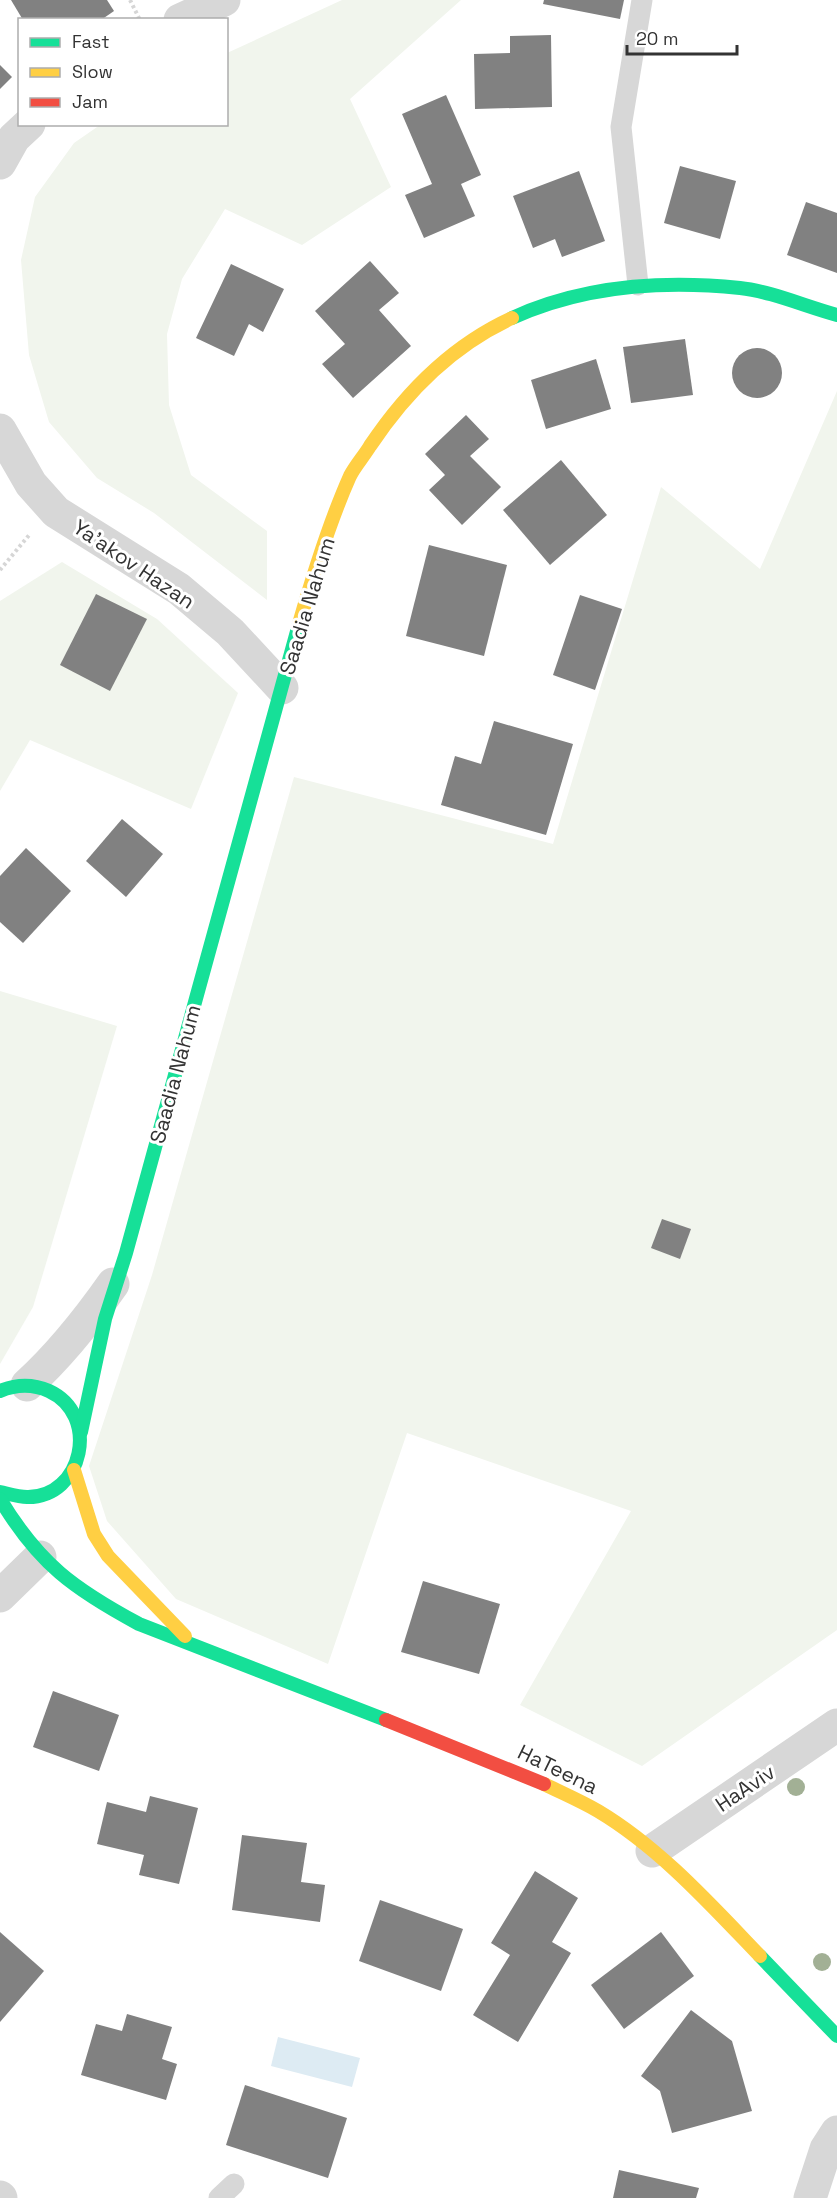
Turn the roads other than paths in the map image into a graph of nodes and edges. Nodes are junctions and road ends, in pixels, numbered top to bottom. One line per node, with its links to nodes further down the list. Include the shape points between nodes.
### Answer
1 (224, 0): 3 (street)
2 (642, 0): 6 (lane, via 621,127)
3 (184, 18)
4 (26, 126): 5 (street)
5 (0, 163)
6 (638, 285): 7 (street, Saadia Nahum, via 742,288); 9 (street, Saadia Nahum, via 591,291 490,328 411,391 351,475 308,591)
7 (837, 315)
8 (0, 430): 9 (street, Ya'akov Hazan, via 31,484 52,507 179,590 230,632)
9 (282, 688): 10 (street, Saadia Nahum, via 129,1242)
10 (115, 1280): 11 (street, Saadia Nahum, via 53,1361); 12 (street, Saadia Nahum)
11 (9, 1387): 12 (street, via 46,1389 63,1398 75,1414)
12 (81, 1432): 13 (street, Saadia Nahum, via 81,1451)
13 (74, 1470): 14 (street, via 48,1494 30,1498); 18 (street, HaTeena, via 94,1534 108,1556)
14 (0, 1492)
15 (0, 1499): 16 (street, HaTeena)
16 (40, 1557): 17 (street); 18 (street, HaTeena, via 83,1595 139,1624)
17 (0, 1596)
18 (193, 1643): 20 (street, HaTeena, via 534,1778 599,1812)
19 (837, 1725): 20 (street, HaAviv)
20 (652, 1851): 21 (street, HaTeena, via 706,1900)
21 (837, 2036)
22 (837, 2132): 23 (street, via 826,2149)
23 (810, 2198)

